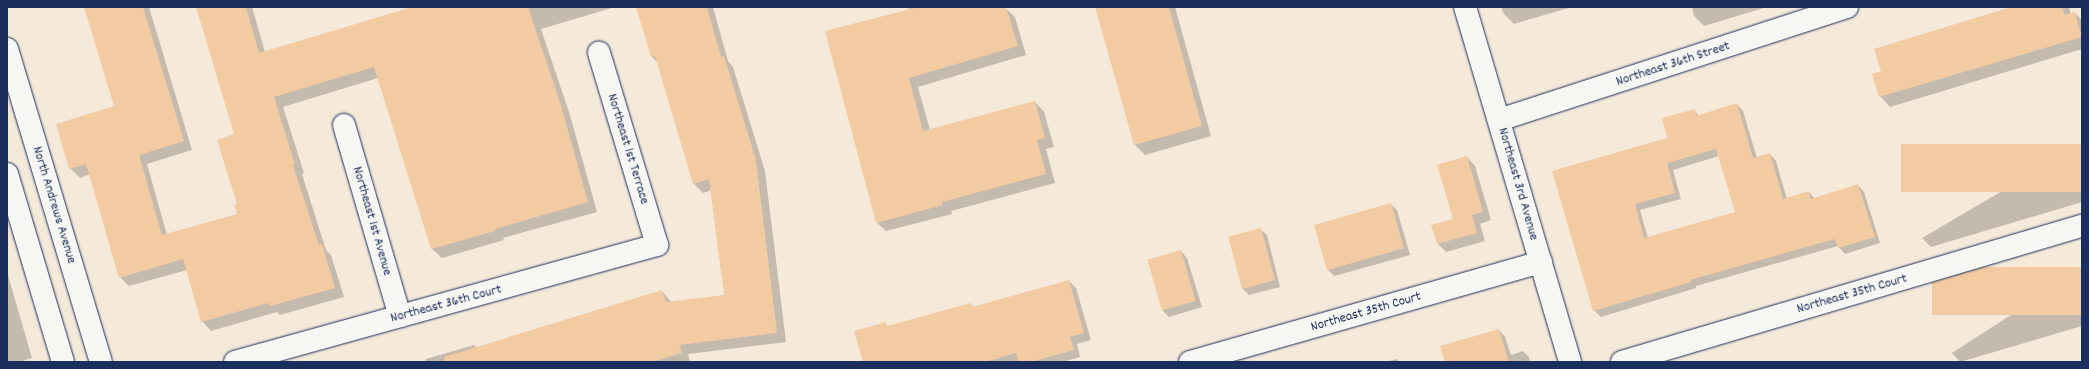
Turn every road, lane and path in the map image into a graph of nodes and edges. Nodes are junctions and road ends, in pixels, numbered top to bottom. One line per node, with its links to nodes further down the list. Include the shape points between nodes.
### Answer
1 (1466, 7): 5 (street, Northeast 3rd Avenue)
2 (1847, 7): 5 (street, Northeast 36th Street)
3 (7, 49): 13 (street, North Andrews Avenue)
4 (599, 53): 9 (street, Northeast 1st Terrace)
5 (1499, 120): 10 (street, Northeast 3rd Avenue)
6 (344, 125): 11 (street, Northeast 1st Avenue)
7 (7, 174): 12 (street)
8 (2082, 226): 17 (street, Northeast 35th Court)
9 (656, 245): 11 (street, Northeast 36th Court)
10 (1541, 262): 15 (street, Northeast 35th Court); 16 (street, Northeast 3rd Avenue)
11 (400, 316): 14 (street, Northeast 36th Court)
12 (63, 362)
13 (101, 362)
14 (235, 362)
15 (1190, 362)
16 (1570, 362)
17 (1622, 362)

